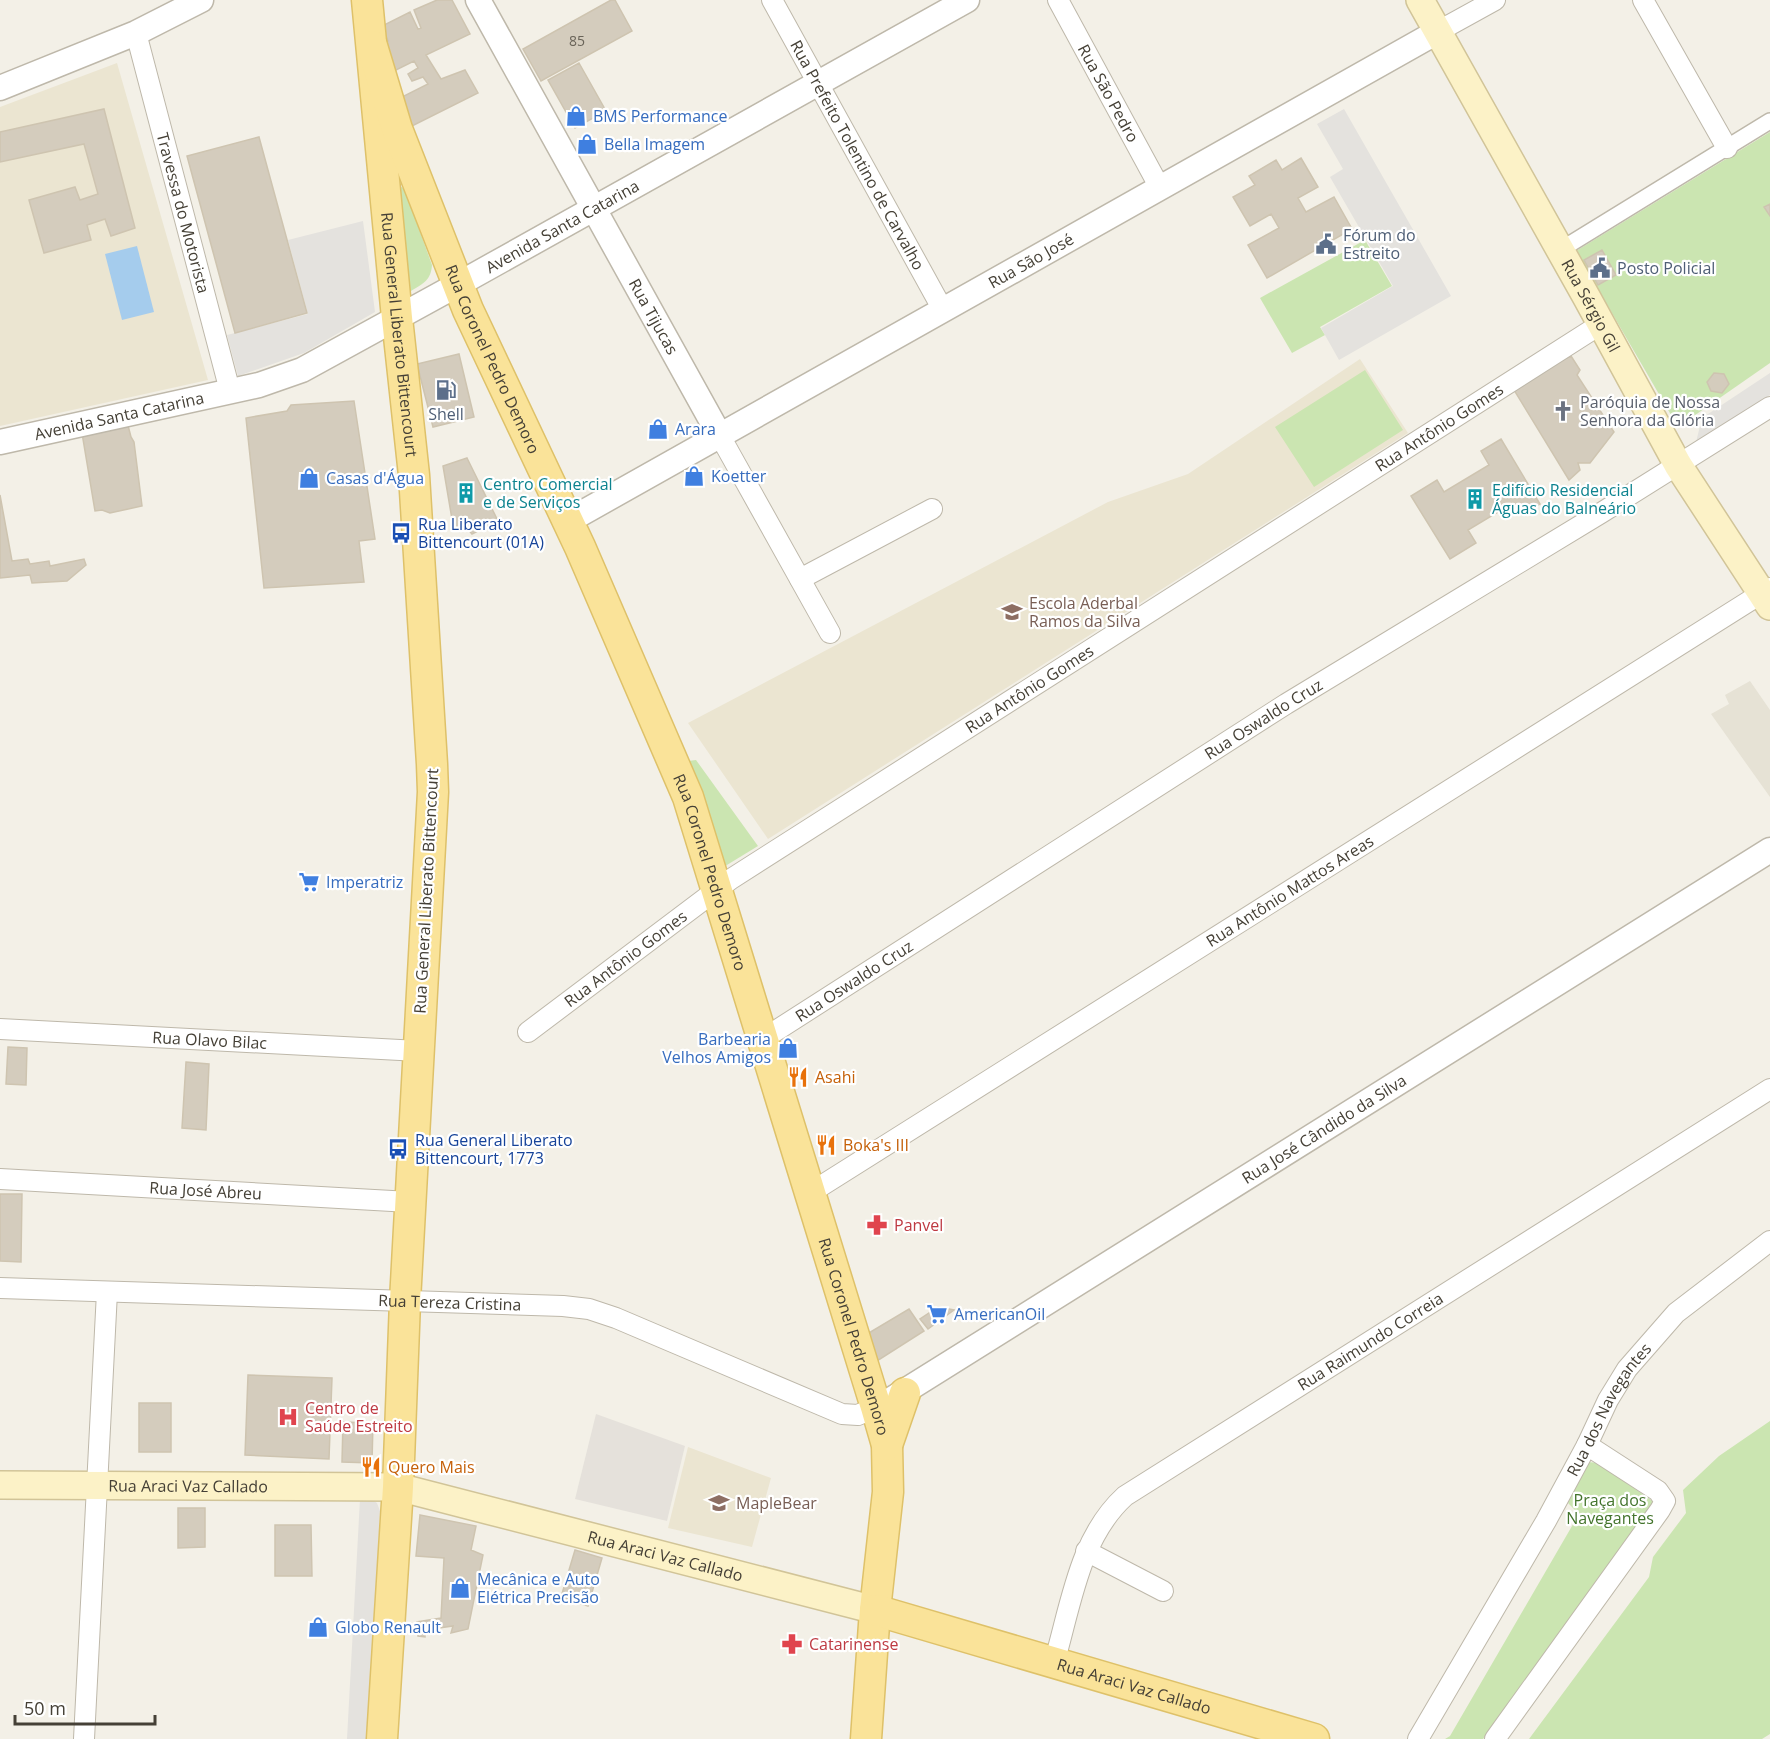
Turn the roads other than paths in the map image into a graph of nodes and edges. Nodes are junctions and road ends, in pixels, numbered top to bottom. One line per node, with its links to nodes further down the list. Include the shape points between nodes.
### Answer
1 (201, 0): 11 (street)
2 (367, 0): 12 (main road)
3 (478, 0): 18 (street, Rua Tijucas)
4 (772, 0): 13 (street, Rua Prefeito Tolentino de Carvalho)
5 (967, 0): 13 (street, Avenida Santa Catarina)
6 (1058, 0): 17 (street, Rua São Pedro)
7 (1420, 0): 10 (main road, Rua Sérgio Gil)
8 (1495, 0): 10 (street, Rua São José)
9 (1643, 0): 16 (street)
10 (1437, 32): 17 (street, Rua São José); 23 (main road, Rua Sérgio Gil)
11 (136, 33): 14 (street); 24 (street, Travessa do Motorista)
12 (372, 45): 20 (main road, Rua Coronel Pedro Demoro, via 397,129); 22 (main road, Rua General Liberato Bittencourt)
13 (818, 83): 18 (street, Avenida Santa Catarina); 21 (street, Rua Prefeito Tolentino de Carvalho)
14 (0, 88)
15 (1770, 121): 16 (street)
16 (1727, 148): 19 (street)
17 (1160, 188): 21 (street, Rua São José)
18 (594, 209): 20 (street, Avenida Santa Catarina); 26 (street, Rua Tijucas)
19 (1570, 244)
20 (458, 285): 22 (street, Avenida Santa Catarina); 30 (main road, Rua Coronel Pedro Demoro)
21 (943, 310): 26 (street, Rua São José)
22 (397, 318): 24 (street, Avenida Santa Catarina, via 302,370); 39 (main road, Rua General Liberato Bittencourt, via 414,475 432,764)
23 (1601, 324): 28 (main road, Rua Sérgio Gil); 35 (street, Rua Antônio Gomes)
24 (230, 392): 27 (street, Avenida Santa Catarina)
25 (1770, 407): 28 (street, Rua Oswaldo Cruz)
26 (720, 436): 30 (street, Rua São José); 31 (street, Rua Tijucas)
27 (0, 441)
28 (1677, 465): 32 (main road, Rua Sérgio Gil); 38 (street, Rua Oswaldo Cruz, via 1286,704)
29 (932, 509): 31 (street)
30 (568, 521): 35 (main road, Rua Coronel Pedro Demoro, via 673,759)
31 (800, 579): 33 (street, Rua Tijucas)
32 (1767, 596): 42 (street, Rua Antônio Mattos Areas)
33 (830, 633)
34 (1770, 850): 48 (street, Rua José Cândido da Silva)
35 (717, 889): 37 (street, Rua Antônio Gomes); 38 (main road, Rua Coronel Pedro Demoro)
36 (0, 1029): 39 (street, Rua Olavo Bilac)
37 (528, 1032)
38 (763, 1039): 42 (main road, Rua Coronel Pedro Demoro)
39 (419, 1051): 43 (main road, Rua General Liberato Bittencourt)
40 (1770, 1089): 55 (street, Rua Raimundo Correia, via 1125,1496 1104,1518)
41 (0, 1179): 43 (street, Rua José Abreu)
42 (810, 1193): 49 (main road, Rua Coronel Pedro Demoro)
43 (411, 1202): 47 (main road, Rua General Liberato Bittencourt)
44 (1770, 1241): 51 (street, Rua dos Navegantes, via 1676,1313 1650,1340 1608,1400)
45 (0, 1288): 46 (street, Rua Tereza Cristina)
46 (107, 1292): 47 (street, Rua Tereza Cristina); 53 (street)
47 (405, 1301): 49 (street, Rua Tereza Cristina, via 589,1309 842,1414 858,1415); 54 (main road, Rua General Liberato Bittencourt)
48 (905, 1393): 49 (street, Rua José Cândido da Silva); 50 (main road)
49 (876, 1407): 50 (main road, Rua Coronel Pedro Demoro)
50 (886, 1445): 57 (main road, Rua Coronel Pedro Demoro, via 888,1492)
51 (1587, 1445): 63 (street, Rua dos Navegantes); 64 (street, via 1658,1491 1665,1501)
52 (0, 1485): 53 (main road, Rua Araci Vaz Callado)
53 (97, 1487): 54 (main road, Rua Araci Vaz Callado); 59 (street)
54 (398, 1488): 57 (main road, Rua Araci Vaz Callado); 60 (main road, Rua General Liberato Bittencourt)
55 (1086, 1551): 56 (street); 58 (street, Rua Raimundo Correia)
56 (1163, 1591)
57 (875, 1610): 58 (main road, Rua Araci Vaz Callado); 61 (main road, Rua Coronel Pedro Demoro)
58 (1054, 1663): 62 (main road, Rua Araci Vaz Callado)
59 (84, 1739)
60 (382, 1739)
61 (866, 1739)
62 (1314, 1739)
63 (1418, 1739)
64 (1495, 1739)

